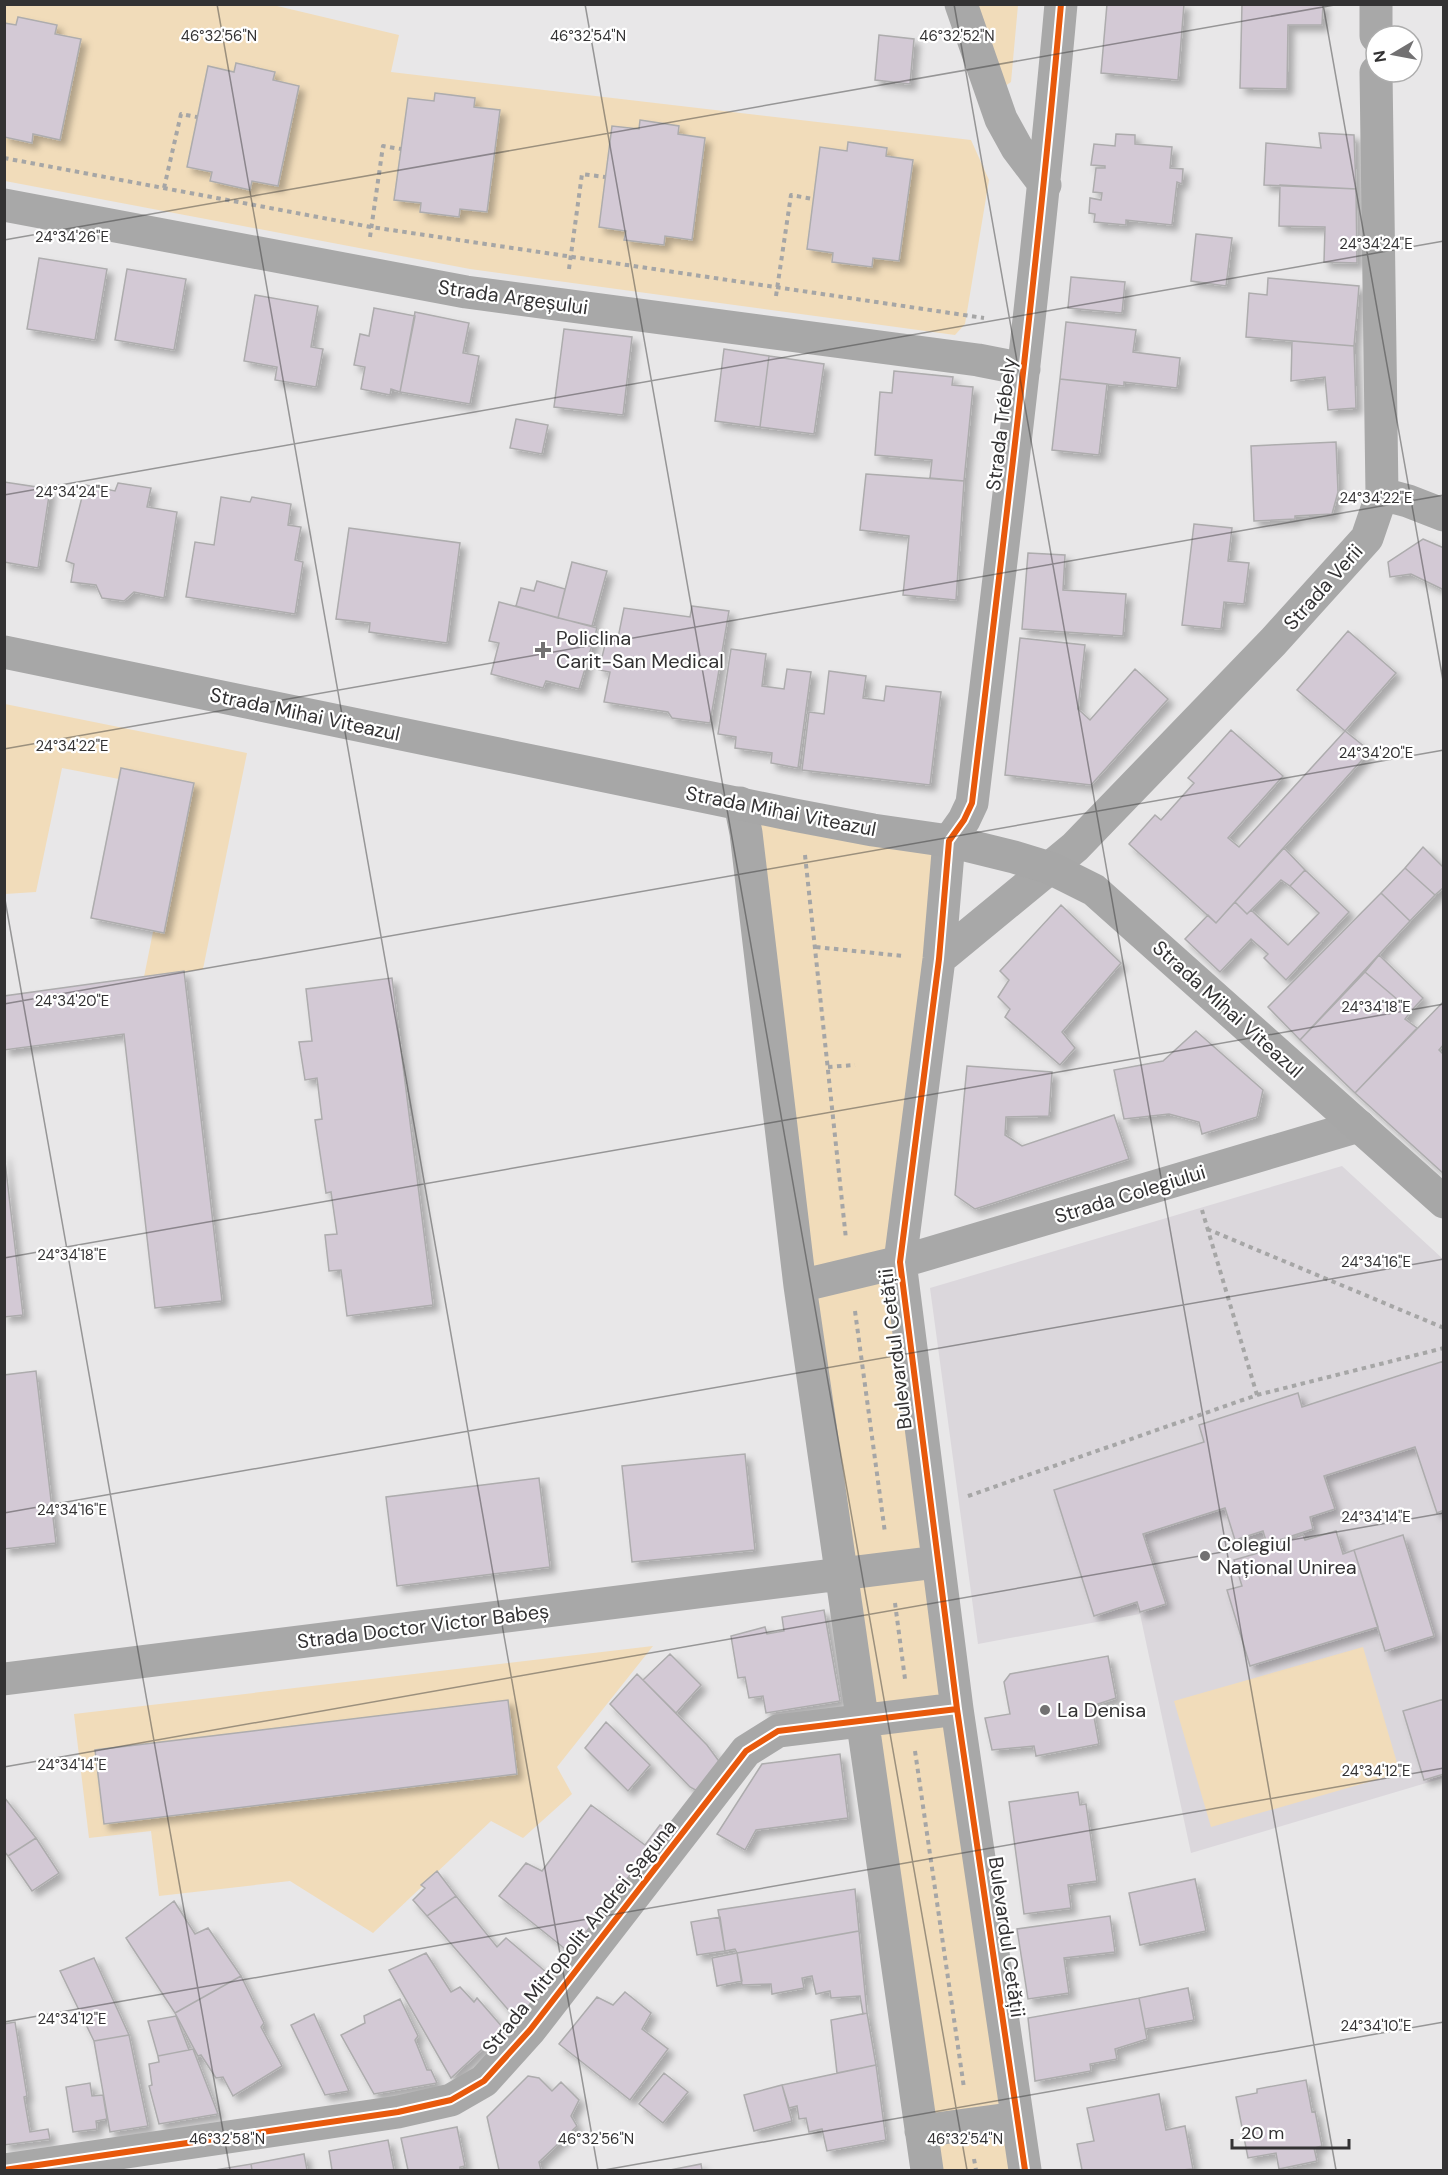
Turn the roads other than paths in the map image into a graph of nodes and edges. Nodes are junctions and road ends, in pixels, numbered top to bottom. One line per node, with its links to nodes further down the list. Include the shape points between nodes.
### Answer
1 (961, 4): 6 (street, via 1001,119)
2 (1061, 4): 6 (street, Strada Trébely)
3 (1376, 4): 4 (street)
4 (1376, 24)
5 (1376, 84): 9 (street, Strada Verii)
6 (1045, 185): 8 (street, Strada Trébely)
7 (4, 205): 8 (street, Strada Argeșului, via 466,292)
8 (1024, 369): 13 (street, Strada Trébely, via 972,803)
9 (1382, 494): 10 (street); 14 (street, Strada Verii, via 1367,538 1342,567 1086,836)
10 (1443, 515)
11 (4, 652): 12 (main road, Strada Mihai Viteazul)
12 (740, 803): 13 (main road, Strada Mihai Viteazul); 19 (street)
13 (949, 841): 14 (main road, Strada Mihai Viteazul); 15 (street, Bulevardul Cetății)
14 (1050, 868): 15 (street); 16 (main road, Strada Mihai Viteazul, via 1094,890)
15 (939, 959): 18 (street, Bulevardul Cetății)
16 (1359, 1126): 17 (main road, Strada Mihai Viteazul); 18 (street, Strada Colegiului)
17 (1443, 1202)
18 (900, 1262): 19 (street, Bulevardul Cetății); 20 (street, Bulevardul Cetății)
19 (800, 1286): 21 (street)
20 (937, 1562): 21 (street); 23 (street, Bulevardul Cetății)
21 (842, 1574): 22 (street, Strada Doctor Victor Babeș); 24 (street)
22 (5, 1679)
23 (957, 1709): 24 (street); 25 (street, Bulevardul Cetății)
24 (864, 1721): 26 (street); 27 (street, Strada Mitropolit Andrei Șaguna, via 778,1731 746,1751 530,2030 484,2081 451,2100 398,2112)
25 (1017, 2118): 26 (street); 29 (street, Bulevardul Cetății)
26 (921, 2131): 28 (street)
27 (4, 2170)
28 (927, 2170)
29 (1025, 2170)

